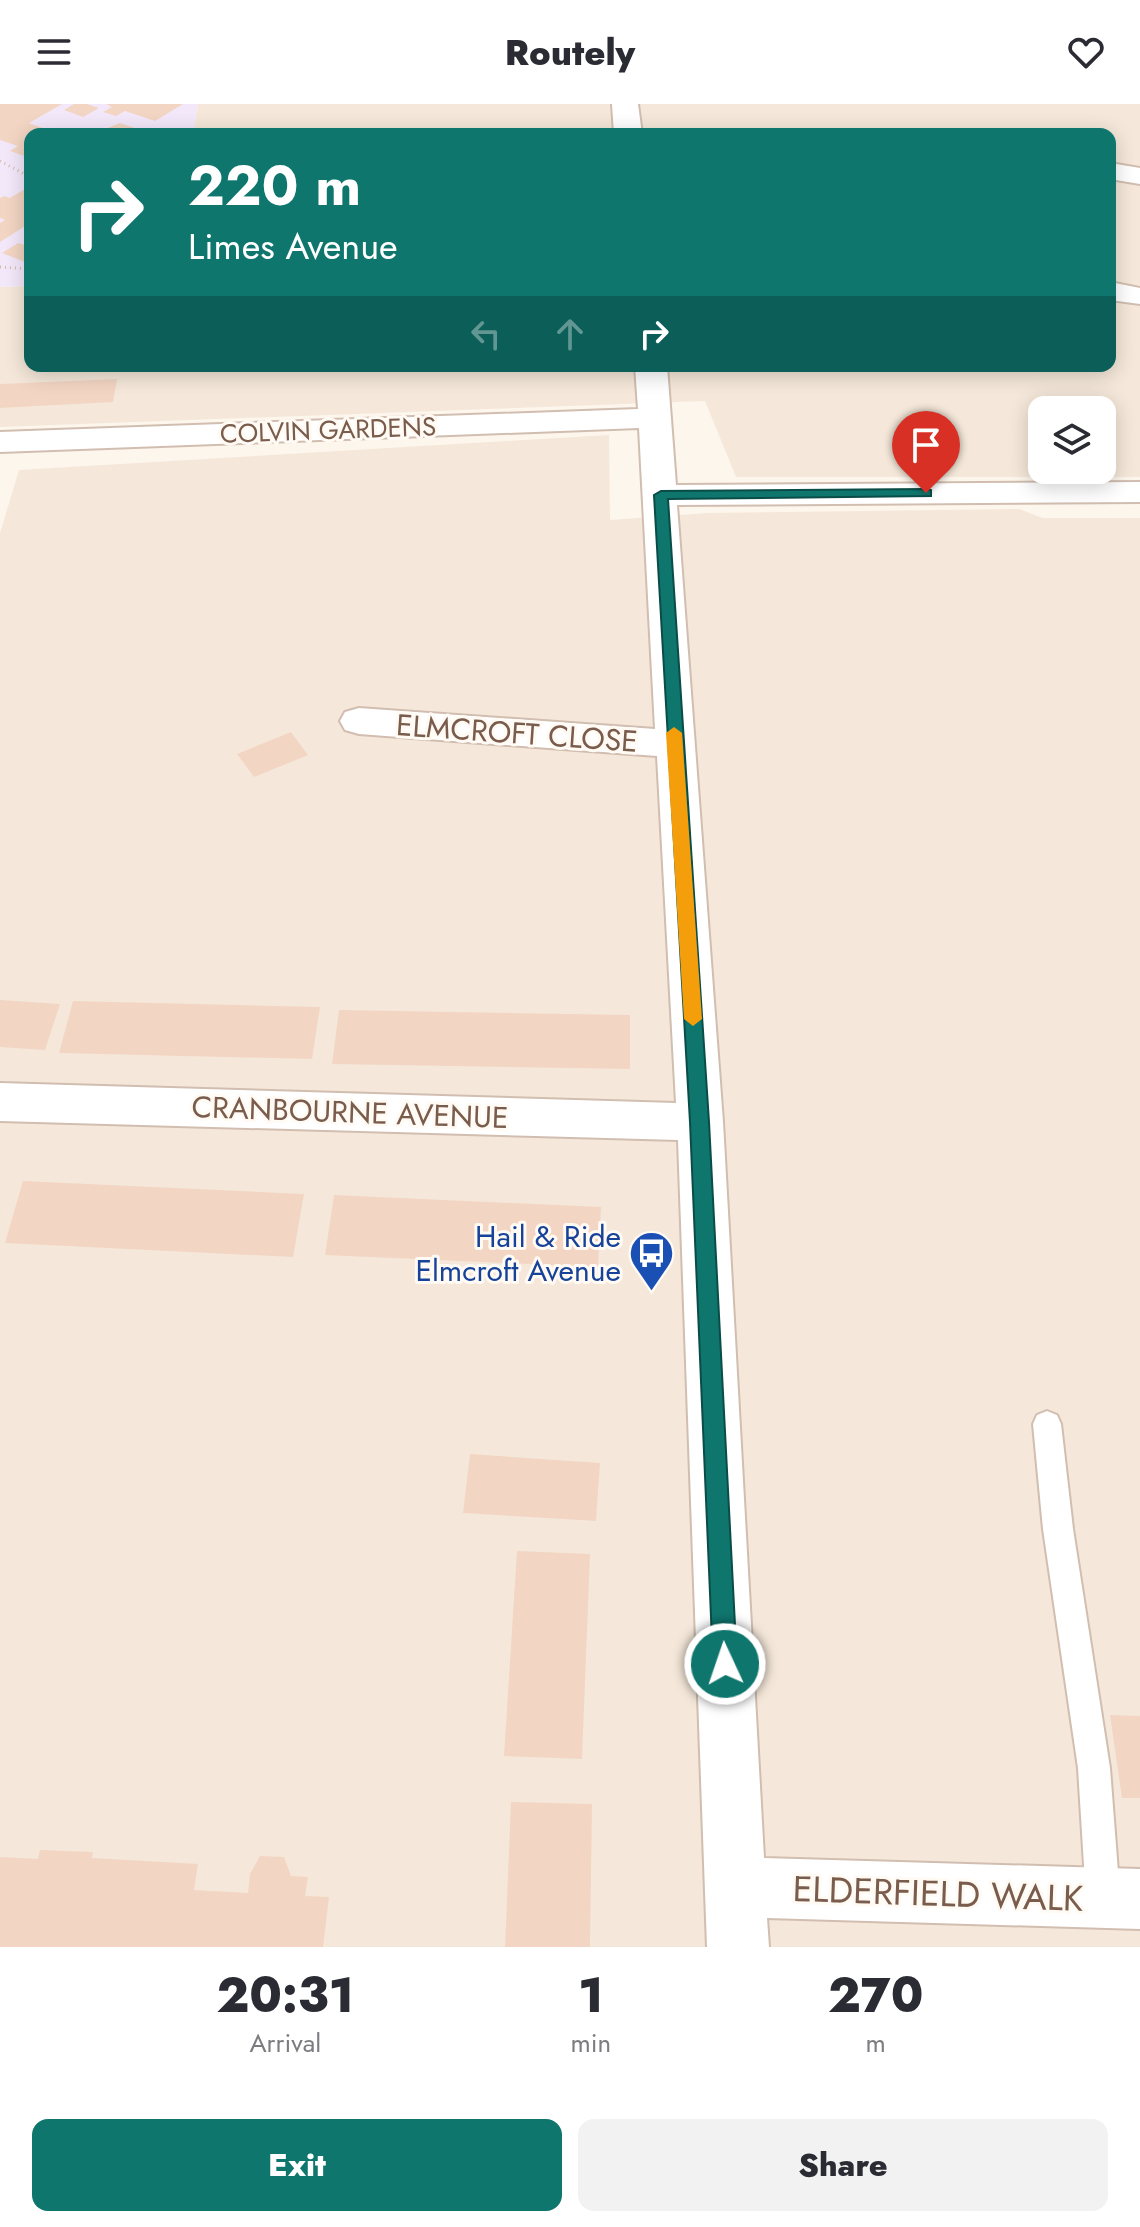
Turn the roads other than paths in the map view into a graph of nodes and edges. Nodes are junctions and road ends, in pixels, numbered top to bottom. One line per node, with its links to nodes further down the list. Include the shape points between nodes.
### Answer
1 (625, 104): 2 (street)
2 (627, 128)
3 (1116, 172): 4 (street)
4 (1140, 176)
5 (652, 372): 6 (street)
6 (656, 418): 7 (street, COLVIN GARDENS); 9 (street)
7 (0, 442)
8 (1140, 492): 9 (street)
9 (661, 495): 11 (street)
10 (359, 721): 11 (street, ELMCROFT CLOSE)
11 (675, 744): 13 (street)
12 (0, 1102): 13 (street, CRANBOURNE AVENUE)
13 (700, 1122): 15 (street)
14 (1047, 1424): 16 (lane, via 1094,1768)
15 (735, 1887): 16 (street, ELDERFIELD WALK); 17 (street)
16 (1122, 1899)
17 (738, 1947)

